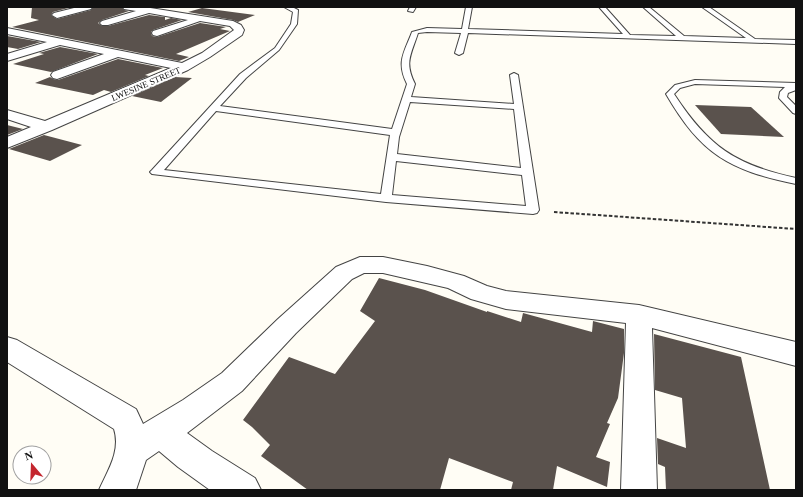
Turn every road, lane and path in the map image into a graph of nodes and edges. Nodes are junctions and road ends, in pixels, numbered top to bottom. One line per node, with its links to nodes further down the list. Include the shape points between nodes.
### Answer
1 (88, 7): 11 (street)
2 (127, 7): 9 (street, LWESINE STREET)
3 (188, 7): 10 (street)
4 (287, 7): 31 (lane, via 296,11 294,24 277,49 243,76)
5 (469, 7): 15 (lane)
6 (602, 7): 17 (lane)
7 (646, 7): 18 (lane)
8 (705, 7): 19 (lane)
9 (148, 11): 10 (street, LWESINE STREET); 13 (street, LWESINE STREET)
10 (167, 14): 12 (street, LWESINE STREET)
11 (57, 15)
12 (199, 19): 16 (street, LWESINE STREET); 25 (street, LWESINE STREET, via 233,24 239,30 206,55)
13 (106, 23)
14 (8, 31): 20 (street)
15 (465, 31): 17 (lane); 22 (lane); 29 (lane, via 415,32 404,64 411,84)
16 (157, 33)
17 (628, 36): 18 (lane)
18 (682, 38): 19 (lane)
19 (753, 40): 21 (lane)
20 (60, 42): 23 (street); 24 (street)
21 (796, 42)
22 (459, 53)
23 (115, 54): 25 (street); 26 (street)
24 (7, 58)
25 (184, 67): 34 (street, LWESINE STREET)
26 (57, 75)
27 (514, 75): 30 (lane)
28 (796, 86): 32 (lane, via 784,92 783,98); 39 (lane, via 695,82 682,84 670,94 710,146 750,169)
29 (406, 99): 30 (lane); 35 (lane)
30 (518, 107): 38 (lane)
31 (212, 108): 35 (lane); 40 (lane, via 156,172)
32 (796, 111)
33 (7, 114): 34 (street)
34 (47, 126): 36 (street, LWESINE STREET)
35 (396, 133): 37 (lane)
36 (7, 143)
37 (392, 156): 38 (lane); 40 (lane)
38 (528, 172): 41 (lane)
39 (796, 181)
40 (386, 198): 41 (lane)
41 (533, 210): 42 (path)
42 (796, 229)
43 (640, 315): 45 (street); 46 (street, via 506,300 427,274 383,265 360,265 344,273 232,382); 50 (street)
44 (7, 348): 47 (street, via 125,419 131,436)
45 (796, 354)
46 (161, 431): 47 (street); 49 (street, via 175,446)
47 (131, 451): 48 (street)
48 (117, 490)
49 (243, 490)
50 (639, 490)

